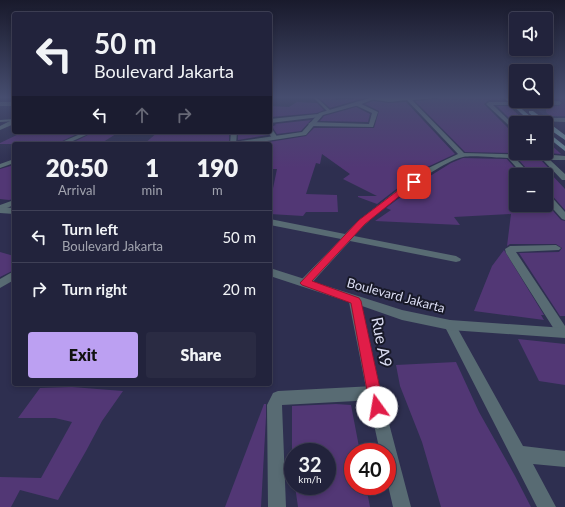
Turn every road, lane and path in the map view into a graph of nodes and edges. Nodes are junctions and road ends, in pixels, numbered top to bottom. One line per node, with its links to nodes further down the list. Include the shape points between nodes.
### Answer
1 (314, 121): 5 (street)
2 (373, 121): 5 (street, via 371,126)
3 (429, 121): 16 (street)
4 (12, 122): 6 (street)
5 (311, 124): 10 (street, via 304,134)
6 (0, 128)
7 (553, 129): 12 (main road)
8 (272, 133): 10 (street)
9 (85, 134): 13 (street)
10 (275, 138): 14 (street)
11 (553, 138): 15 (main road)
12 (565, 138)
13 (65, 142)
14 (247, 142)
15 (565, 149)
16 (462, 155): 17 (street); 32 (street, via 426,173 362,222)
17 (509, 156)
18 (553, 156): 19 (street)
19 (565, 158)
20 (514, 160): 24 (street)
21 (546, 160): 25 (street)
22 (12, 162): 23 (street)
23 (0, 166)
24 (521, 168)
25 (565, 178)
26 (12, 203): 28 (street)
27 (553, 204): 30 (street)
28 (0, 209): 29 (street)
29 (12, 211)
30 (565, 217)
31 (272, 222): 32 (street)
32 (348, 237): 34 (street); 37 (street)
33 (556, 248): 41 (street, via 510,249)
34 (456, 259)
35 (272, 273): 37 (street, Boulevard Jakarta)
36 (12, 276): 38 (street)
37 (305, 283): 39 (street, Boulevard Jakarta)
38 (0, 284)
39 (355, 301): 40 (street, Boulevard Jakarta, via 402,315); 42 (street, Rue A9)
40 (450, 325): 41 (street, Boulevard Jakarta); 43 (street)
41 (564, 333)
42 (374, 392): 45 (street, via 278,398 274,405); 46 (street, Rue A9)
43 (519, 454): 44 (street); 47 (street)
44 (565, 460)
45 (278, 507)
46 (402, 507)
47 (547, 507)

